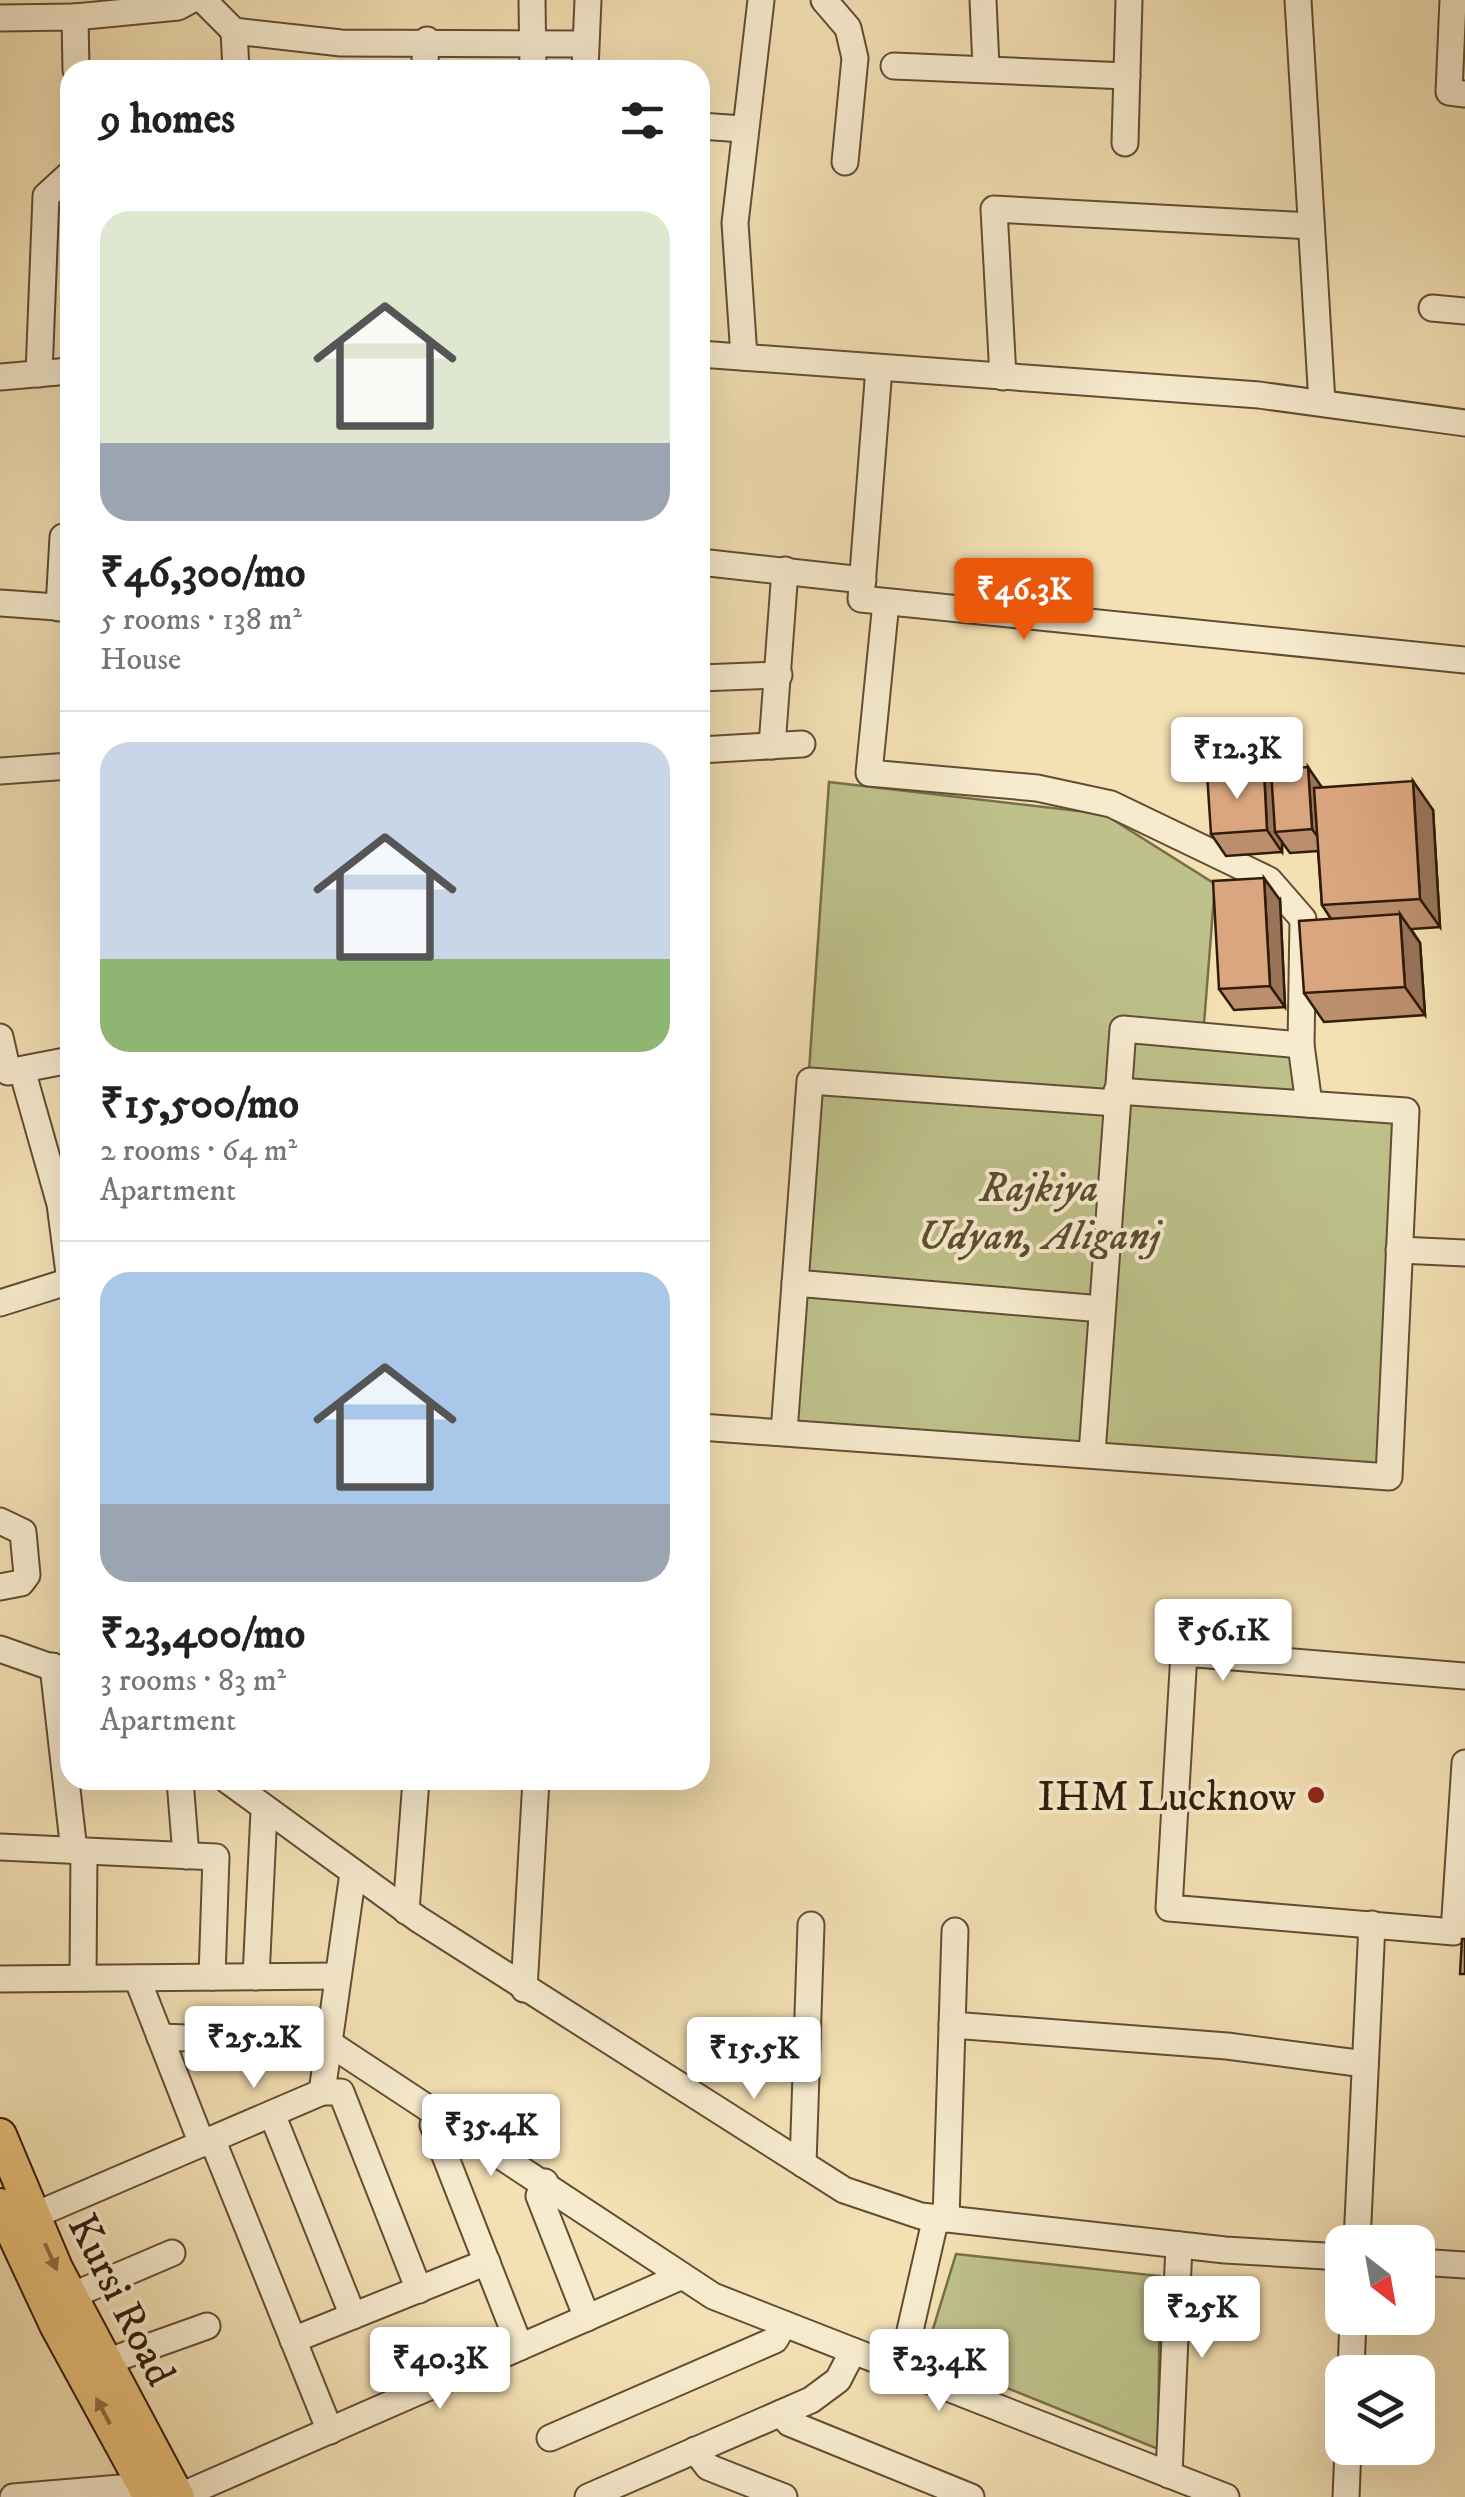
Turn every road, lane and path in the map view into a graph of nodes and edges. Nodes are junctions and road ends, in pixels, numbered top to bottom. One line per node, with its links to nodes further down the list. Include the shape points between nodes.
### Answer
1 (192, 0): 11 (street)
2 (203, 0): 13 (street)
3 (532, 0): 15 (street)
4 (588, 0): 16 (street)
5 (761, 0): 26 (street)
6 (824, 0): 28 (street, via 848,28 855,58)
7 (983, 0): 22 (street)
8 (1129, 0): 23 (street)
9 (1298, 0): 30 (street)
10 (1453, 0): 24 (street, via 1449,92)
11 (75, 17): 12 (street); 17 (street)
12 (0, 18)
13 (234, 31): 14 (street, via 342,44); 18 (street)
14 (426, 40): 15 (street); 19 (street)
15 (534, 43): 16 (street); 20 (street)
16 (585, 57)
17 (76, 60)
18 (235, 60)
19 (425, 60)
20 (533, 60)
21 (894, 66): 22 (street)
22 (986, 68): 23 (street)
23 (1127, 76): 27 (street)
24 (1465, 94)
25 (710, 127): 26 (street)
26 (743, 129): 34 (street, via 734,223)
27 (1125, 142)
28 (844, 162)
29 (60, 183): 37 (street, via 46,196)
30 (1311, 226): 39 (street, via 994,210); 40 (street)
31 (1432, 308): 32 (street)
32 (1465, 311)
33 (710, 355): 34 (street)
34 (744, 357): 35 (street)
35 (879, 368): 39 (street); 44 (street)
36 (60, 372): 37 (street)
37 (39, 374): 38 (street)
38 (0, 377)
39 (1003, 377): 40 (street)
40 (1322, 403): 41 (street)
41 (1465, 424)
42 (710, 563): 43 (street)
43 (786, 570): 44 (street); 49 (street)
44 (863, 580): 45 (street, via 862,599)
45 (886, 602): 48 (street); 57 (street, via 869,774 1037,788 1112,804 1270,880 1303,919)
46 (0, 603): 47 (street)
47 (60, 608)
48 (1465, 660)
49 (779, 674): 50 (street); 52 (street)
50 (710, 677)
51 (802, 744): 52 (street)
52 (772, 746): 53 (street)
53 (710, 749)
54 (60, 767): 55 (street)
55 (0, 771)
56 (0, 1042): 59 (street, via 8,1072)
57 (1301, 1045): 60 (street, via 1123,1029); 61 (street)
58 (60, 1062): 59 (street)
59 (22, 1070): 62 (street)
60 (1116, 1097): 61 (street); 65 (street, via 810,1082); 68 (street)
61 (1309, 1104): 63 (street, via 1406,1112)
62 (60, 1204)
63 (1399, 1250): 64 (street); 71 (street, via 1389,1477)
64 (1465, 1253)
65 (795, 1283): 68 (street); 70 (street)
66 (60, 1285): 67 (street)
67 (0, 1303)
68 (1102, 1309): 71 (street)
69 (710, 1427): 70 (street)
70 (784, 1432): 71 (street)
71 (1092, 1454)
72 (0, 1521): 73 (street, via 23,1532 27,1575 21,1584)
73 (0, 1587)
74 (0, 1649): 75 (street)
75 (60, 1670)
76 (1465, 1676): 89 (street, via 1184,1653 1169,1908)
77 (1465, 1763): 89 (street, via 1454,1932)
78 (73, 1790): 85 (street)
79 (181, 1790): 86 (street)
80 (239, 1790): 83 (street)
81 (415, 1790): 88 (street)
82 (535, 1790): 98 (street)
83 (264, 1811): 87 (street); 94 (street)
84 (0, 1847): 85 (street)
85 (79, 1851): 86 (street); 95 (street)
86 (186, 1856): 93 (street, via 216,1857)
87 (353, 1873): 88 (street); 92 (street)
88 (406, 1911): 98 (street)
89 (1372, 1924): 102 (street)
90 (812, 1925): 108 (street)
91 (955, 1931): 99 (street)
92 (338, 1976): 94 (street); 101 (street)
93 (212, 1977): 94 (street); 96 (street)
94 (256, 1977)
95 (84, 1978): 96 (street); 97 (street)
96 (137, 1978): 100 (street)
97 (0, 1979)
98 (524, 1989): 108 (street)
99 (952, 2026): 102 (street, via 1227,2046); 111 (street)
100 (160, 2037): 101 (street); 107 (street)
101 (329, 2042): 103 (street); 104 (street)
102 (1365, 2064): 112 (street)
103 (322, 2092): 105 (street); 120 (street, via 342,2092)
104 (440, 2113): 109 (street); 116 (street, via 432,2125)
105 (272, 2114): 107 (street); 122 (street)
106 (0, 2134): 110 (main road, Kursi Road)
107 (207, 2141): 110 (street); 126 (street)
108 (802, 2164): 111 (street, via 844,2190)
109 (546, 2182): 119 (street); 123 (street, via 539,2196)
110 (11, 2218): 121 (main road, Kursi Road, one-way to 121); 137 (main road, Kursi Road, one-way to 110, via 56,2325)
111 (941, 2218): 113 (street); 130 (street)
112 (1357, 2225)
113 (1180, 2244): 115 (street); 136 (street)
114 (172, 2253): 121 (street)
115 (1325, 2257)
116 (486, 2262): 120 (street); 127 (street)
117 (1435, 2263): 118 (street)
118 (1465, 2266)
119 (680, 2277): 123 (street); 124 (street)
120 (419, 2290): 122 (street)
121 (71, 2296): 129 (main road, Kursi Road)
122 (353, 2316): 126 (street)
123 (587, 2318): 127 (street)
124 (784, 2324): 128 (street); 133 (street, via 776,2340)
125 (206, 2326): 129 (street)
126 (293, 2340): 132 (street)
127 (520, 2347): 132 (street)
128 (853, 2351): 130 (street); 131 (street, via 838,2380)
129 (106, 2362): 139 (main road, Kursi Road)
130 (901, 2370): 136 (street)
131 (781, 2413): 134 (street); 142 (street, via 789,2424)
132 (330, 2430): 139 (street)
133 (550, 2438)
134 (695, 2450): 140 (street); 141 (street, via 708,2467)
135 (1347, 2465): 144 (street)
136 (1176, 2484): 143 (street)
137 (146, 2492): 138 (street)
138 (13, 2497)
139 (178, 2497)
140 (588, 2497)
141 (784, 2497)
142 (971, 2497)
143 (1226, 2497)
144 (1346, 2497)

